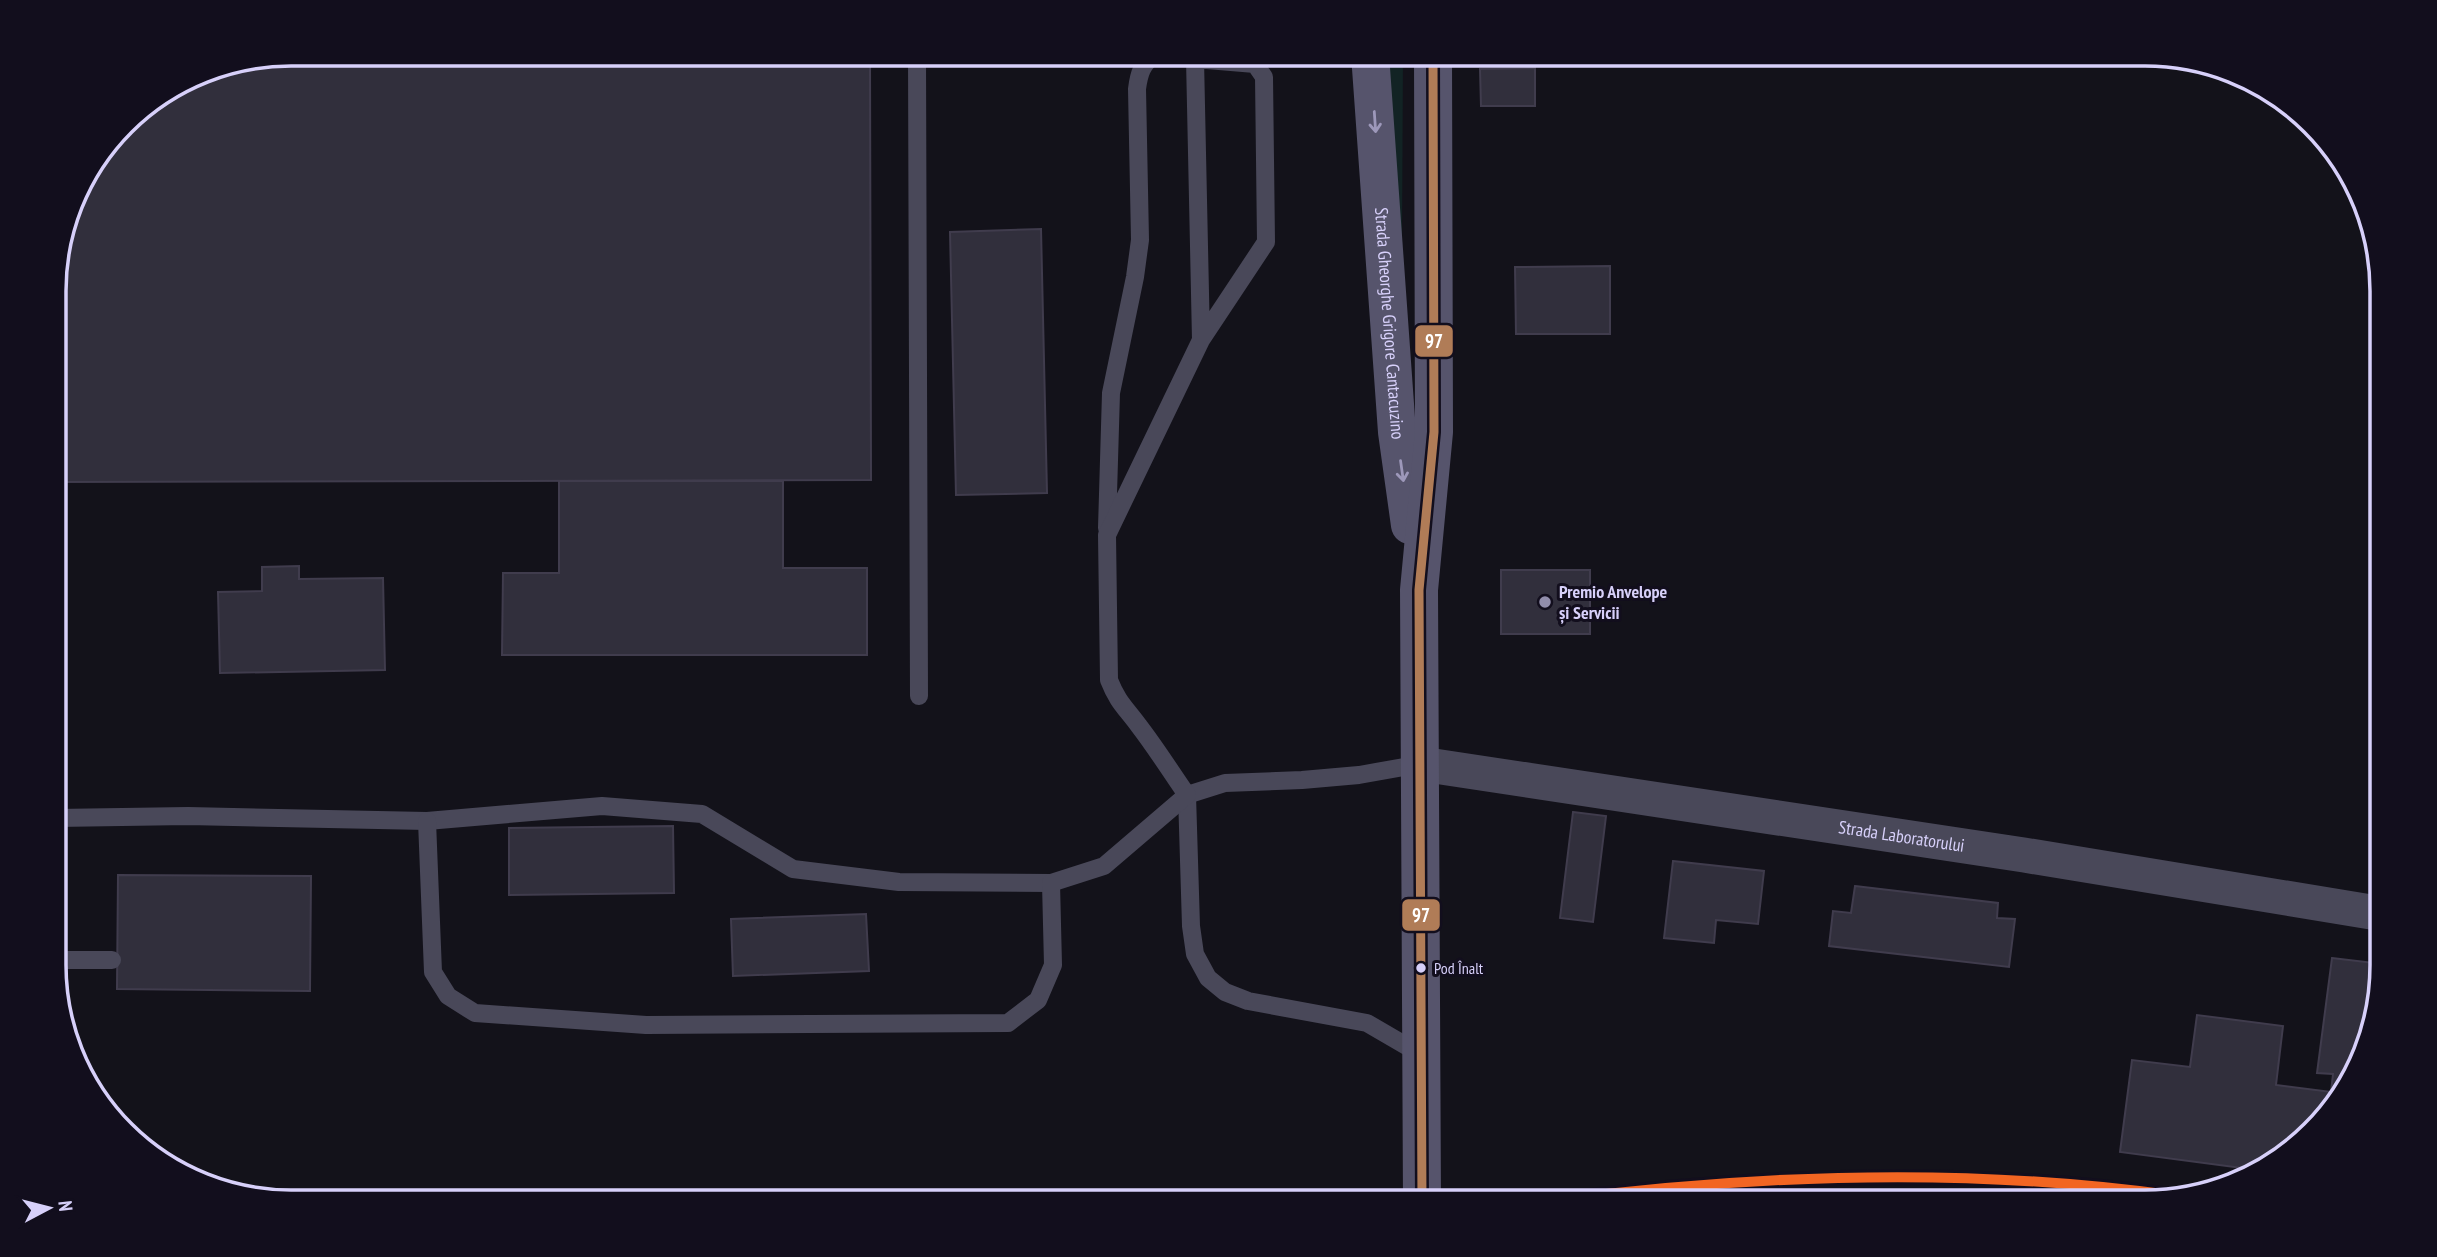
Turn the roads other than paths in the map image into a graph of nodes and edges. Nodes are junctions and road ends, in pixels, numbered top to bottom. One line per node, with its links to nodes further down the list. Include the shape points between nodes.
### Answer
1 (916, 66): 10 (lane)
2 (1143, 66): 8 (lane, via 1137,89 1140,240 1111,393)
3 (1189, 66): 7 (lane)
4 (1256, 66): 7 (lane, via 1264,77 1265,91 1266,242)
5 (1371, 66): 9 (main road, Strada Gheorghe Grigore Cantacuzino, one-way to 9, via 1397,432)
6 (1433, 66): 9 (main road, Strada Gheorghe Grigore Cantacuzino, via 1434,432)
7 (1200, 340): 8 (lane)
8 (1107, 535): 12 (lane, via 1109,680 1120,704)
9 (1419, 590): 11 (main road, Strada Gheorghe Grigore Cantacuzino)
10 (919, 696)
11 (1421, 764): 12 (lane, via 1359,775 1225,783); 16 (street, Strada Laboratorului); 19 (main road, Strada Gheorghe Grigore Cantacuzino)
12 (1187, 795): 15 (lane, via 1104,866); 19 (lane, via 1191,926 1195,954 1208,978 1225,992 1248,1001 1367,1023)
13 (66, 818): 14 (lane)
14 (427, 821): 15 (lane, via 602,806 702,814 793,869 899,882); 15 (lane, via 433,972 448,996 475,1013 646,1025 1008,1023 1038,1000 1053,965)
15 (1051, 883)
16 (2370, 912)
17 (66, 960): 18 (lane)
18 (112, 960)
19 (1422, 1055): 20 (main road, Strada Gheorghe Grigore Cantacuzino)
20 (1422, 1190)

